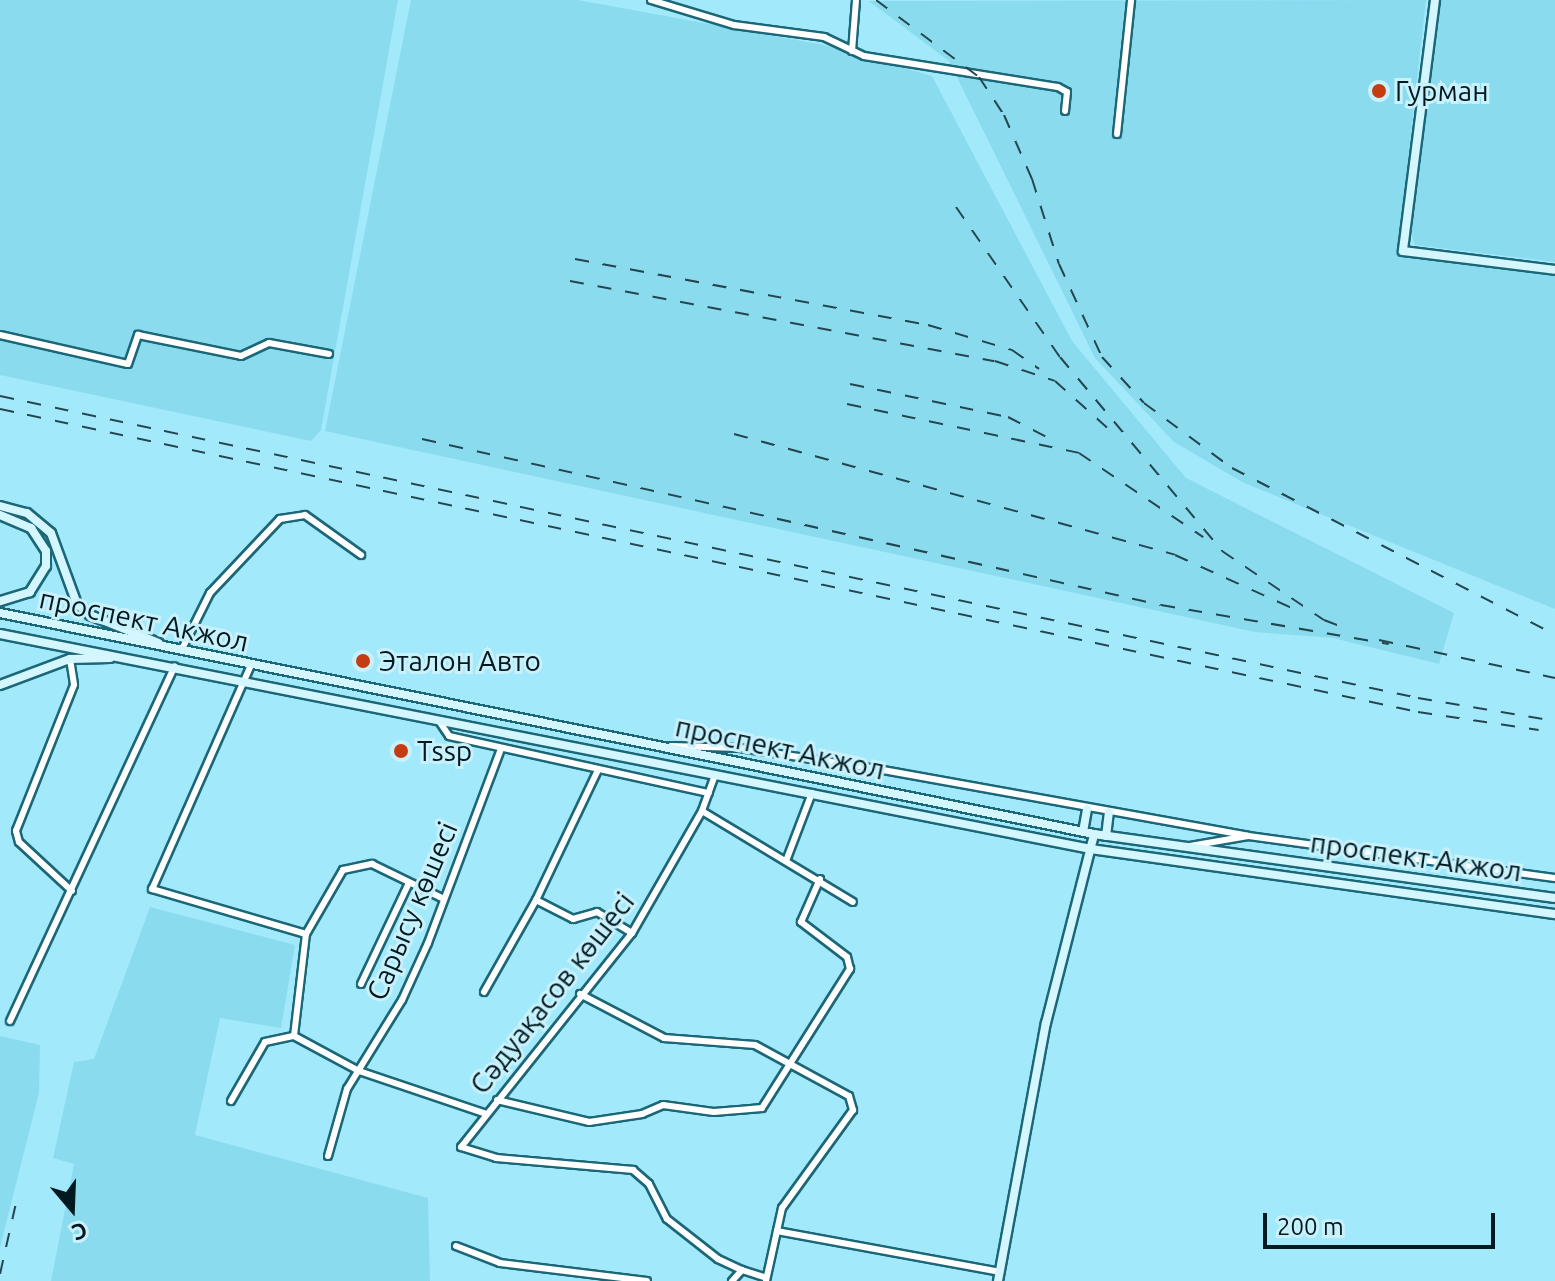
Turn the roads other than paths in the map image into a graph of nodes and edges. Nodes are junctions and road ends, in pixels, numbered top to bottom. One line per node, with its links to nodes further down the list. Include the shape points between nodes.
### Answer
1 (651, 0): 5 (street, via 734,25 824,37)
2 (856, 0): 5 (street)
3 (1131, 0): 7 (street)
4 (1435, 0): 8 (main road, via 1403,251)
5 (852, 51): 6 (street, via 1058,87 1067,92)
6 (1065, 111)
7 (1117, 134)
8 (1555, 270)
9 (0, 335): 10 (street, via 128,364 138,335 241,356 269,343)
10 (329, 354)
11 (0, 506): 17 (main road, via 27,513 51,533 77,604 90,615)
12 (0, 515): 14 (main road, via 31,528 46,551 46,566 30,592)
13 (361, 555): 18 (street, via 305,515 280,519 210,593)
14 (0, 601)
15 (0, 613): 17 (main road, проспект Акжол)
16 (0, 634): 19 (main road, проспект Акжол)
17 (163, 645): 18 (main road, проспект Акжол)
18 (182, 649): 21 (main road, проспект Акжол)
19 (129, 658): 20 (main road); 22 (main road, проспект Акжол)
20 (70, 659): 24 (main road); 45 (street, via 74,685 16,831 19,842)
21 (251, 665): 23 (street); 26 (main road, проспект Акжол)
22 (175, 666): 23 (main road, проспект Акжол); 45 (street)
23 (244, 679): 25 (main road, проспект Акжол); 53 (street, via 152,889)
24 (0, 685)
25 (438, 718): 27 (street, via 449,736); 29 (main road, проспект Акжол)
26 (667, 746): 32 (street, via 783,755); 35 (main road, проспект Акжол)
27 (501, 749): 28 (street); 47 (street, Сарысу көшесі)
28 (598, 770): 30 (street); 48 (street)
29 (715, 775): 30 (street, Сәдуақасов көшесі); 31 (main road, проспект Акжол)
30 (709, 793): 33 (street, Сәдуақасов көшесі)
31 (812, 793): 40 (main road, проспект Акжол); 41 (street)
32 (1087, 809): 34 (street); 35 (main road)
33 (702, 811): 41 (street); 52 (street, Сәдуақасов көшесі)
34 (1109, 812): 37 (main road); 38 (street)
35 (1083, 832): 36 (main road, проспект Акжол)
36 (1094, 834): 37 (main road, проспект Акжол); 40 (main road)
37 (1106, 836): 39 (main road, проспект Акжол)
38 (1248, 836): 39 (street); 42 (street)
39 (1183, 847): 46 (main road, проспект Акжол)
40 (1091, 849): 51 (main road, проспект Акжол); 68 (main road, via 1046,1023)
41 (786, 861): 43 (street)
42 (1555, 878)
43 (820, 879): 49 (street); 59 (street, via 801,922 847,957 850,969)
44 (409, 883): 47 (street); 53 (street, via 372,864 343,870); 54 (street)
45 (72, 891): 57 (street)
46 (1555, 898)
47 (444, 899): 60 (street, Сарысу көшесі, via 402,1000)
48 (536, 900): 52 (street, via 573,919 597,912); 55 (street)
49 (853, 902)
50 (1555, 906): 51 (main road)
51 (1555, 914)
52 (632, 933): 56 (street, Сәдуақасов көшесі)
53 (306, 934): 58 (street)
54 (361, 984)
55 (484, 992)
56 (580, 994): 59 (street, via 653,1035 742,1042); 61 (street, Сәдуақасов көшесі)
57 (10, 1021)
58 (294, 1036): 60 (street); 62 (street, via 265,1042)
59 (794, 1064): 61 (street, via 762,1108 714,1112 663,1105 642,1114 589,1122); 65 (street, via 854,1103 782,1208)
60 (359, 1071): 63 (street); 64 (street, Сарысу көшесі, via 347,1089)
61 (497, 1100): 63 (street, Сәдуақасов көшесі)
62 (231, 1101)
63 (487, 1114): 67 (street, Сәдуақасов көшесі, via 461,1147 496,1158 633,1170 649,1184 667,1219 718,1259)
64 (328, 1156)
65 (777, 1231): 68 (street); 69 (street)
66 (456, 1246): 70 (street, via 500,1263)
67 (742, 1270): 69 (street); 71 (street)
68 (999, 1276)
69 (766, 1280)
70 (647, 1281)
71 (732, 1281)

